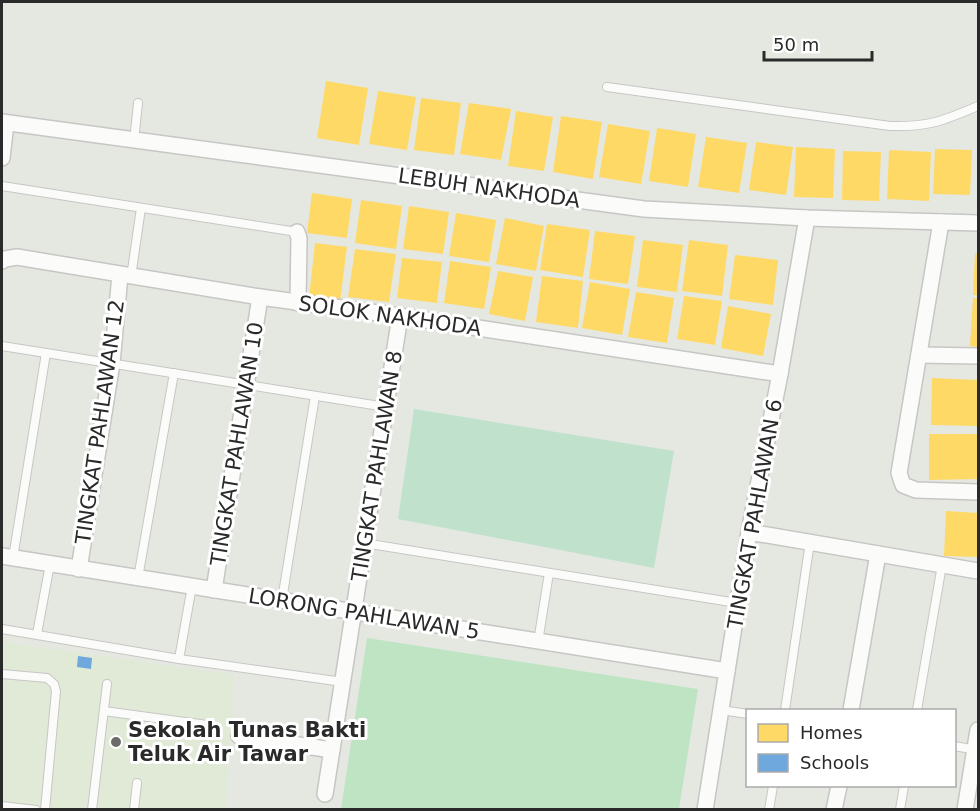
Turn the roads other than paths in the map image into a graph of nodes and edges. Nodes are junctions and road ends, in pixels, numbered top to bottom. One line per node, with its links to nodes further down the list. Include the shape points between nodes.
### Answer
1 (607, 87): 3 (lane, via 890,126 935,123)
2 (138, 104): 5 (lane)
3 (978, 106)
4 (4, 123): 5 (street, LEBUH NAKHODA); 6 (street)
5 (134, 141): 9 (street, LEBUH NAKHODA, via 644,209)
6 (2, 158)
7 (2, 186): 8 (lane)
8 (141, 208): 12 (lane); 14 (lane)
9 (807, 218): 10 (street, LEBUH NAKHODA); 24 (street, TINGKAT PAHLAWAN 6)
10 (941, 222): 11 (street, LEBUH NAKHODA); 20 (street)
11 (978, 223)
12 (297, 232): 16 (street)
13 (2, 261): 14 (street, SOLOK NAKHODA, via 17,257)
14 (125, 276): 15 (street, SOLOK NAKHODA); 22 (street, TINGKAT PAHLAWAN 12)
15 (260, 297): 16 (street, SOLOK NAKHODA); 25 (street, TINGKAT PAHLAWAN 10)
16 (298, 303): 17 (street, SOLOK NAKHODA)
17 (400, 316): 24 (street, SOLOK NAKHODA); 27 (street, TINGKAT PAHLAWAN 8)
18 (2, 346): 19 (lane)
19 (46, 353): 22 (lane); 33 (lane)
20 (919, 355): 21 (street); 28 (street, via 899,473 903,485 916,490)
21 (978, 356)
22 (112, 363): 23 (lane); 36 (street, TINGKAT PAHLAWAN 12)
23 (174, 374): 25 (lane); 39 (lane)
24 (780, 374): 29 (street, TINGKAT PAHLAWAN 6)
25 (246, 385): 26 (lane); 41 (street, TINGKAT PAHLAWAN 10)
26 (315, 396): 27 (lane); 42 (lane)
27 (386, 408): 31 (street, TINGKAT PAHLAWAN 8)
28 (978, 492)
29 (749, 532): 30 (street); 43 (street, TINGKAT PAHLAWAN 6)
30 (810, 542): 32 (street); 53 (lane)
31 (364, 543): 38 (lane); 44 (street, TINGKAT PAHLAWAN 8)
32 (878, 554): 35 (street); 54 (street)
33 (7, 557): 34 (street, LORONG PAHLAWAN 5)
34 (50, 564): 36 (street, LORONG PAHLAWAN 5); 46 (lane)
35 (942, 565): 37 (street); 55 (lane)
36 (79, 568): 39 (street, LORONG PAHLAWAN 5)
37 (978, 571)
38 (549, 573): 43 (lane); 47 (lane)
39 (138, 578): 40 (street, LORONG PAHLAWAN 5)
40 (192, 586): 41 (street, LORONG PAHLAWAN 5); 48 (lane)
41 (214, 590): 42 (street, LORONG PAHLAWAN 5)
42 (282, 600): 44 (street, LORONG PAHLAWAN 5)
43 (737, 603): 49 (street, TINGKAT PAHLAWAN 6)
44 (354, 612): 47 (street, LORONG PAHLAWAN 5); 51 (street, TINGKAT PAHLAWAN 8)
45 (2, 629): 46 (lane)
46 (37, 634): 48 (lane)
47 (538, 642): 49 (street, LORONG PAHLAWAN 5)
48 (179, 659): 51 (lane)
49 (727, 671): 56 (street, TINGKAT PAHLAWAN 6)
50 (2, 674): 72 (lane, via 46,678 54,684)
51 (343, 682): 63 (street, TINGKAT PAHLAWAN 8)
52 (107, 684): 57 (lane)
53 (784, 709)
54 (851, 709)
55 (917, 709)
56 (721, 710): 58 (lane); 75 (street, TINGKAT PAHLAWAN 6)
57 (104, 711): 59 (lane); 73 (lane)
58 (746, 714)
59 (207, 725)
60 (978, 730): 64 (street)
61 (239, 736): 63 (street)
62 (956, 746): 64 (lane)
63 (332, 750): 69 (street, TINGKAT PAHLAWAN 8)
64 (977, 750): 79 (street)
65 (137, 783): 74 (lane)
66 (772, 787): 76 (lane)
67 (838, 787): 77 (street)
68 (904, 787): 78 (lane)
69 (325, 794)
70 (2, 806): 71 (lane)
71 (36, 810)
72 (45, 810)
73 (92, 810)
74 (134, 810)
75 (705, 810)
76 (769, 810)
77 (834, 810)
78 (900, 810)
79 (965, 810)

